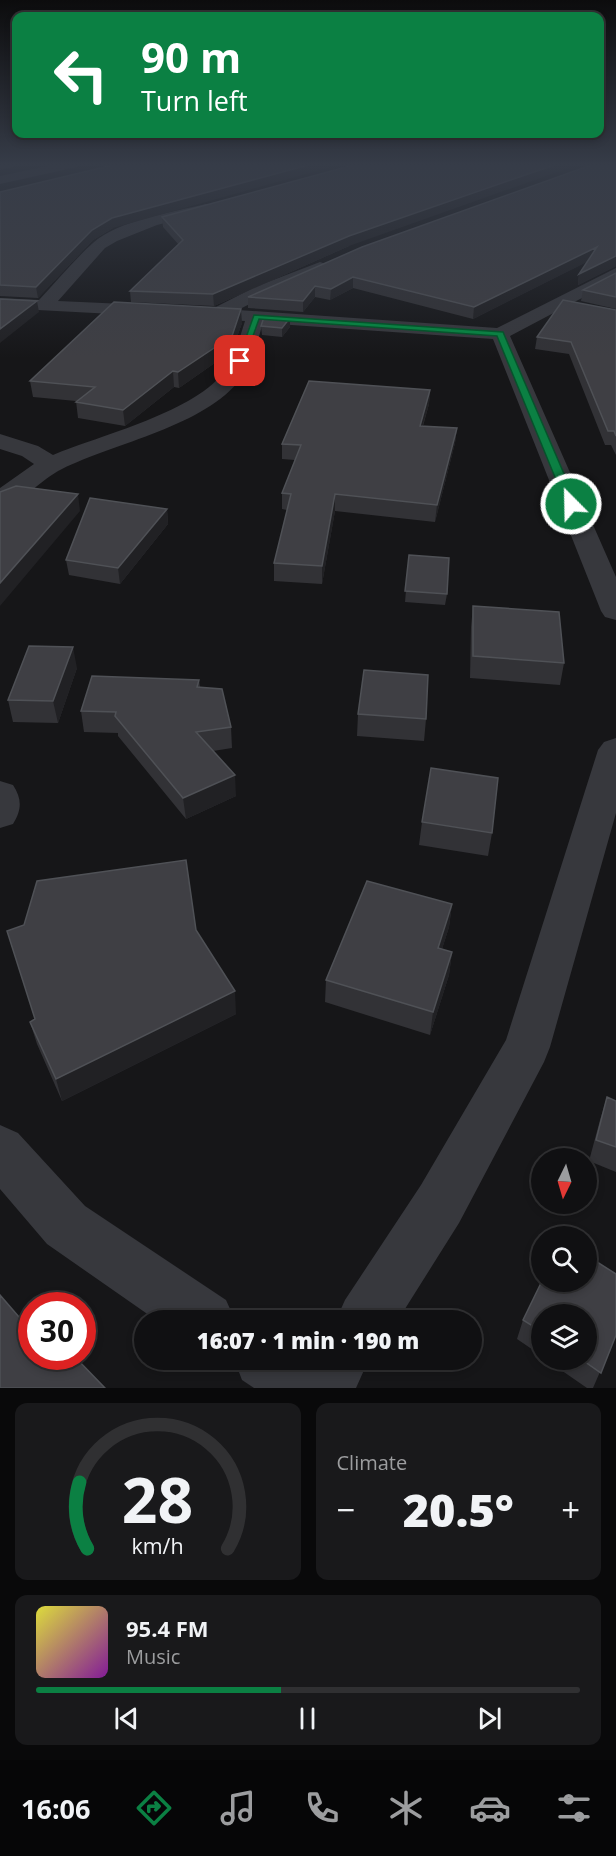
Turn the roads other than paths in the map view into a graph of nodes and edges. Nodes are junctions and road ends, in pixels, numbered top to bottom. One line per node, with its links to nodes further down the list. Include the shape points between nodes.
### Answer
1 (132, 229): 6 (street, via 100,245)
2 (332, 262): 8 (street)
3 (616, 273): 5 (street)
4 (0, 303): 6 (street)
5 (556, 303): 7 (street); 10 (street)
6 (43, 306): 8 (street)
7 (586, 309)
8 (217, 314): 9 (street)
9 (256, 317): 10 (street); 12 (street, via 240,361 220,389 165,419)
10 (500, 334): 14 (street)
11 (0, 441): 12 (street, via 30,451)
12 (51, 465): 13 (street)
13 (0, 501)
14 (616, 611)
15 (616, 750): 20 (street, via 527,1047 440,1204)
16 (0, 794): 17 (street)
17 (0, 814)
18 (0, 1150): 19 (street, via 66,1226)
19 (191, 1310)
20 (371, 1310)
21 (279, 1370): 23 (street)
22 (333, 1370): 24 (street)
23 (306, 1388)
24 (322, 1388)

